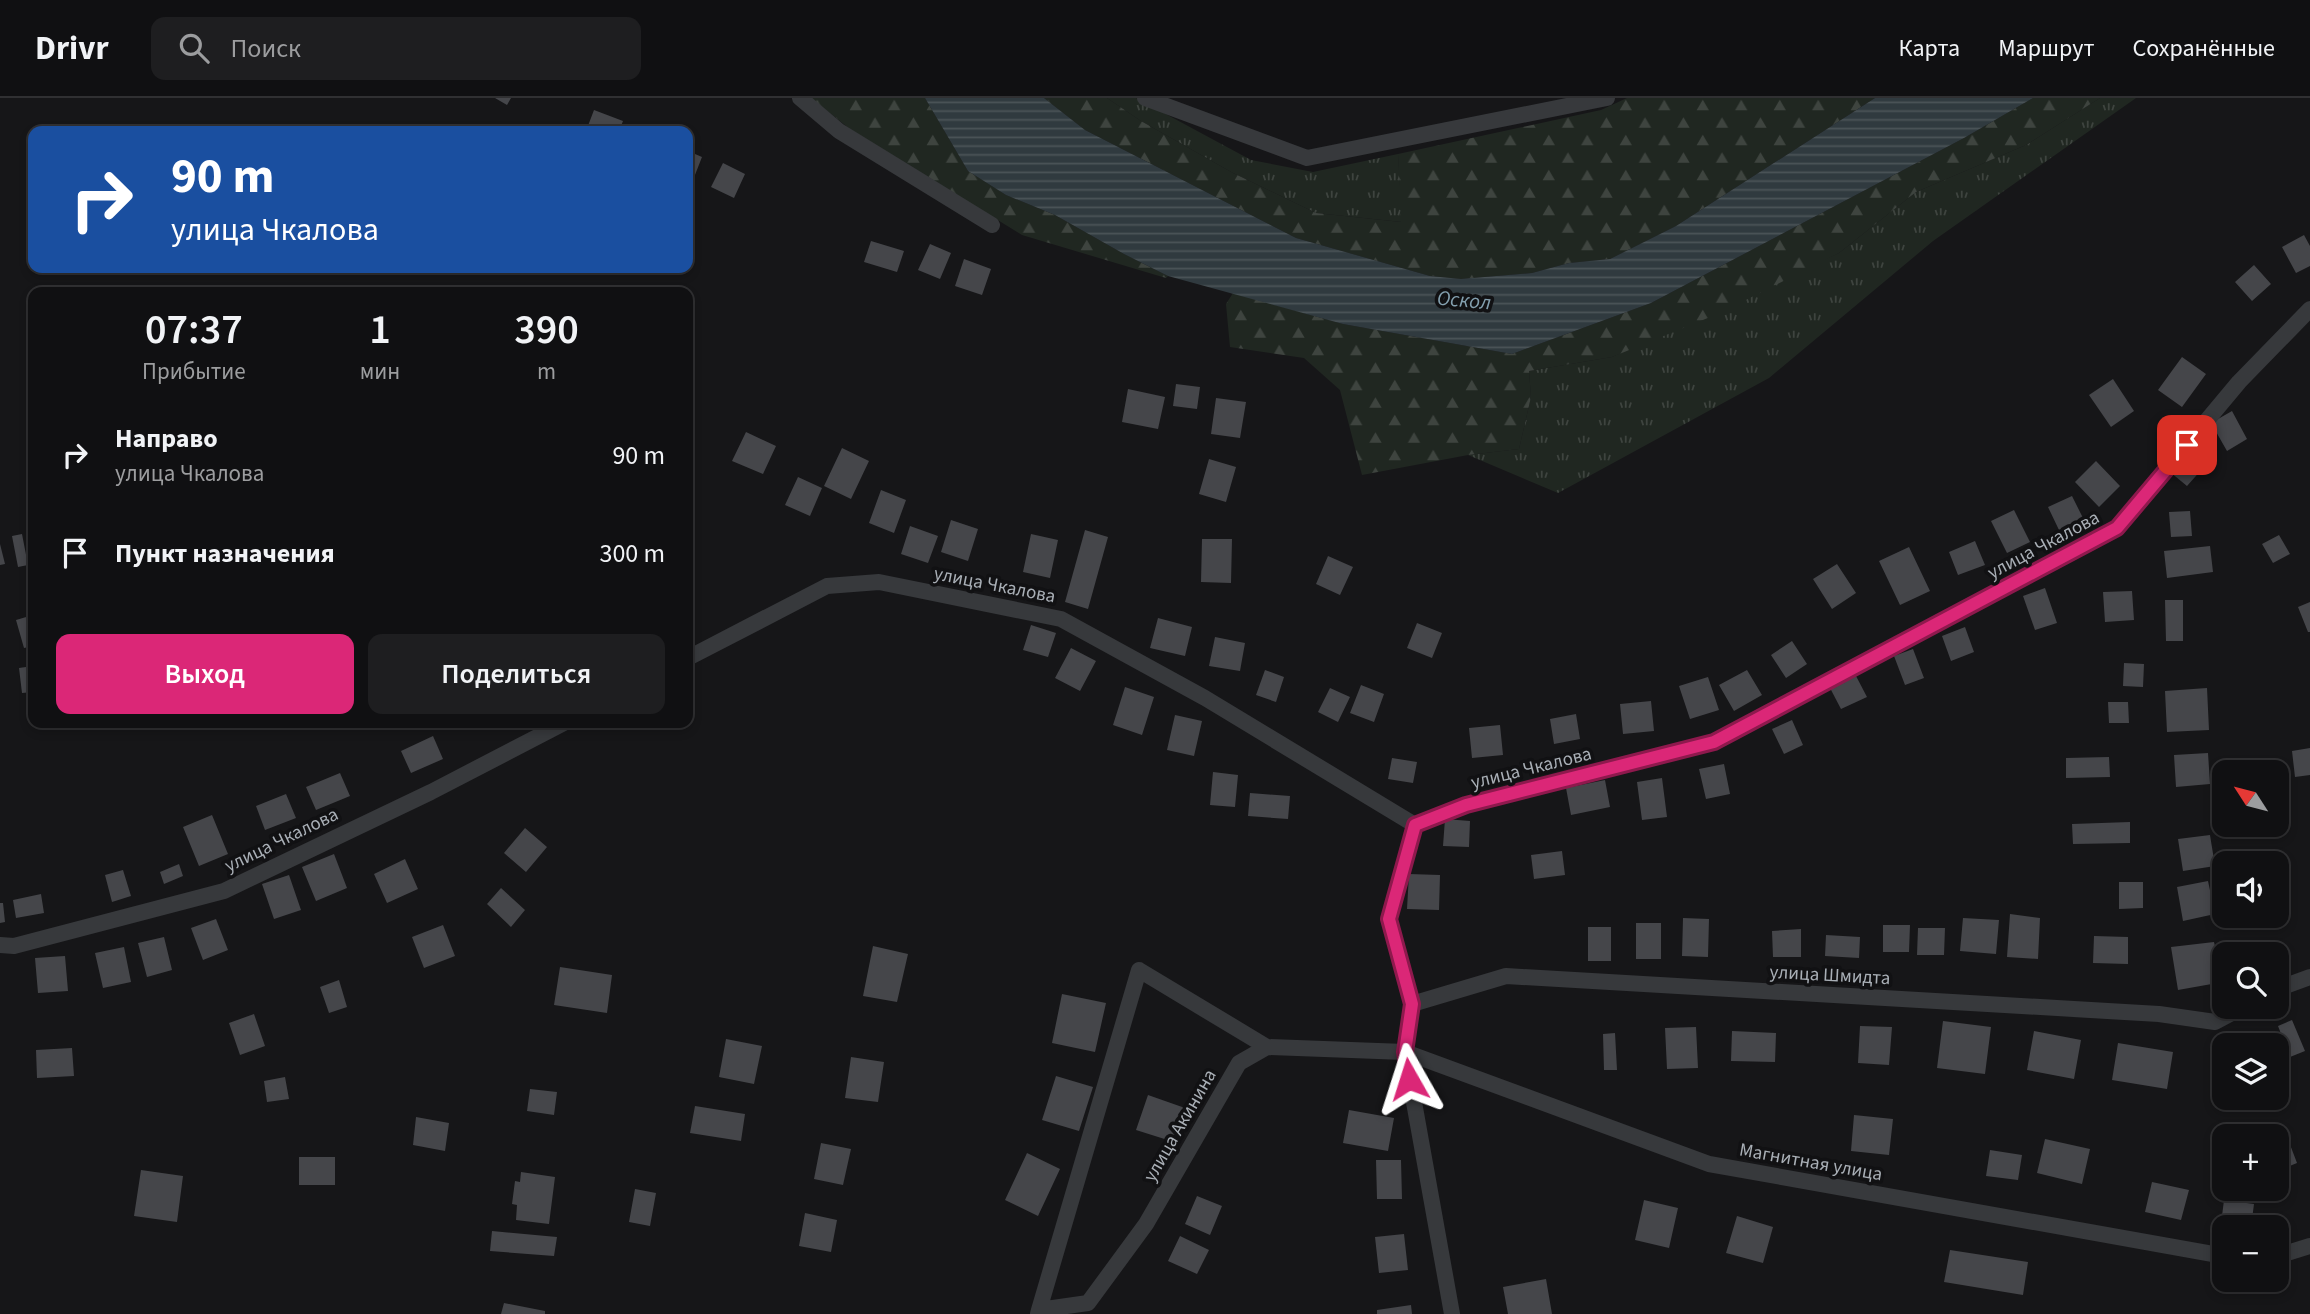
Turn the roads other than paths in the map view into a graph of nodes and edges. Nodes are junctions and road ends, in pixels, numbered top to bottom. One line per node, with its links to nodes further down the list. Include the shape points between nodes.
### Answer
1 (800, 98): 4 (street, via 839,131)
2 (1145, 98): 3 (street, via 1307,158)
3 (1607, 98)
4 (992, 225)
5 (2310, 309): 8 (street, улица Чкалова, via 2239,382 2117,528 1714,742 1466,805)
6 (693, 655): 8 (street, улица Чкалова, via 827,586 879,582 1061,619 1205,698)
7 (554, 728): 9 (street, улица Чкалова, via 224,891 14,946)
8 (1415, 825): 12 (street, via 1389,919)
9 (0, 945)
10 (2310, 977): 11 (street)
11 (2289, 985)
12 (1412, 1004): 13 (street, улица Шмидта, via 1506,976); 15 (street)
13 (2221, 1019)
14 (1267, 1046): 15 (street); 19 (street, улица Акинина, via 1238,1063 1146,1224 1088,1303); 19 (street, via 1139,970)
15 (1405, 1052): 18 (street, Магнитная улица, via 1709,1164); 20 (street)
16 (2310, 1246): 17 (street)
17 (2289, 1252)
18 (2212, 1254)
19 (1038, 1312)
20 (1452, 1314)

